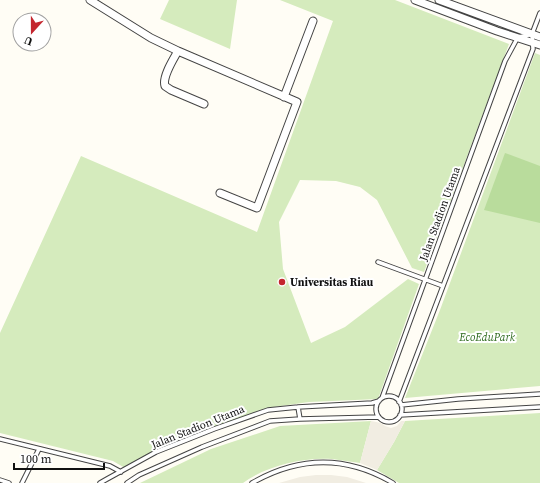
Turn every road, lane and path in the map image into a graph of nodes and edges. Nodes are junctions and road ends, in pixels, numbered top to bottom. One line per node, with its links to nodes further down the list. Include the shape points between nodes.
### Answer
1 (90, 0): 11 (street, via 151,38)
2 (415, 0): 7 (street)
3 (439, 0): 6 (street)
4 (540, 14): 6 (lane)
5 (313, 21): 12 (street)
6 (532, 34): 7 (lane); 8 (street); 9 (lane)
7 (518, 37): 9 (street); 16 (lane, Jalan Stadion Utama, via 505,61)
8 (540, 37)
9 (532, 43): 10 (street); 17 (lane, via 533,49)
10 (540, 45)
11 (178, 50): 12 (street); 13 (street, via 165,77 165,86)
12 (284, 97): 14 (street, via 297,102 258,208)
13 (204, 104)
14 (220, 193)
15 (378, 262): 16 (lane)
16 (425, 279): 17 (lane); 19 (lane, Jalan Stadion Utama)
17 (443, 286): 20 (lane)
18 (540, 394): 20 (lane)
19 (380, 400): 20 (lane, via 390,396); 21 (lane, Jalan Stadion Utama, via 370,403); 24 (lane, via 376,409)
20 (400, 403): 23 (lane)
21 (298, 407): 25 (lane); 28 (lane, Jalan Stadion Utama, via 268,410 214,429 156,452)
22 (540, 407): 23 (lane)
23 (400, 415): 24 (lane, via 389,422)
24 (378, 417): 25 (lane, Jalan Stadion Utama)
25 (300, 419): 33 (lane, Jalan Stadion Utama, via 270,421 202,447)
26 (0, 440): 27 (lane)
27 (39, 449): 28 (lane, via 110,466); 31 (lane)
28 (121, 472): 32 (lane, Jalan Stadion Utama)
29 (0, 480): 30 (lane)
30 (9, 483)
31 (22, 483)
32 (100, 483)
33 (127, 483)
34 (252, 483): 35 (lane, via 281,469 315,462 350,465 382,476)
35 (393, 483)

